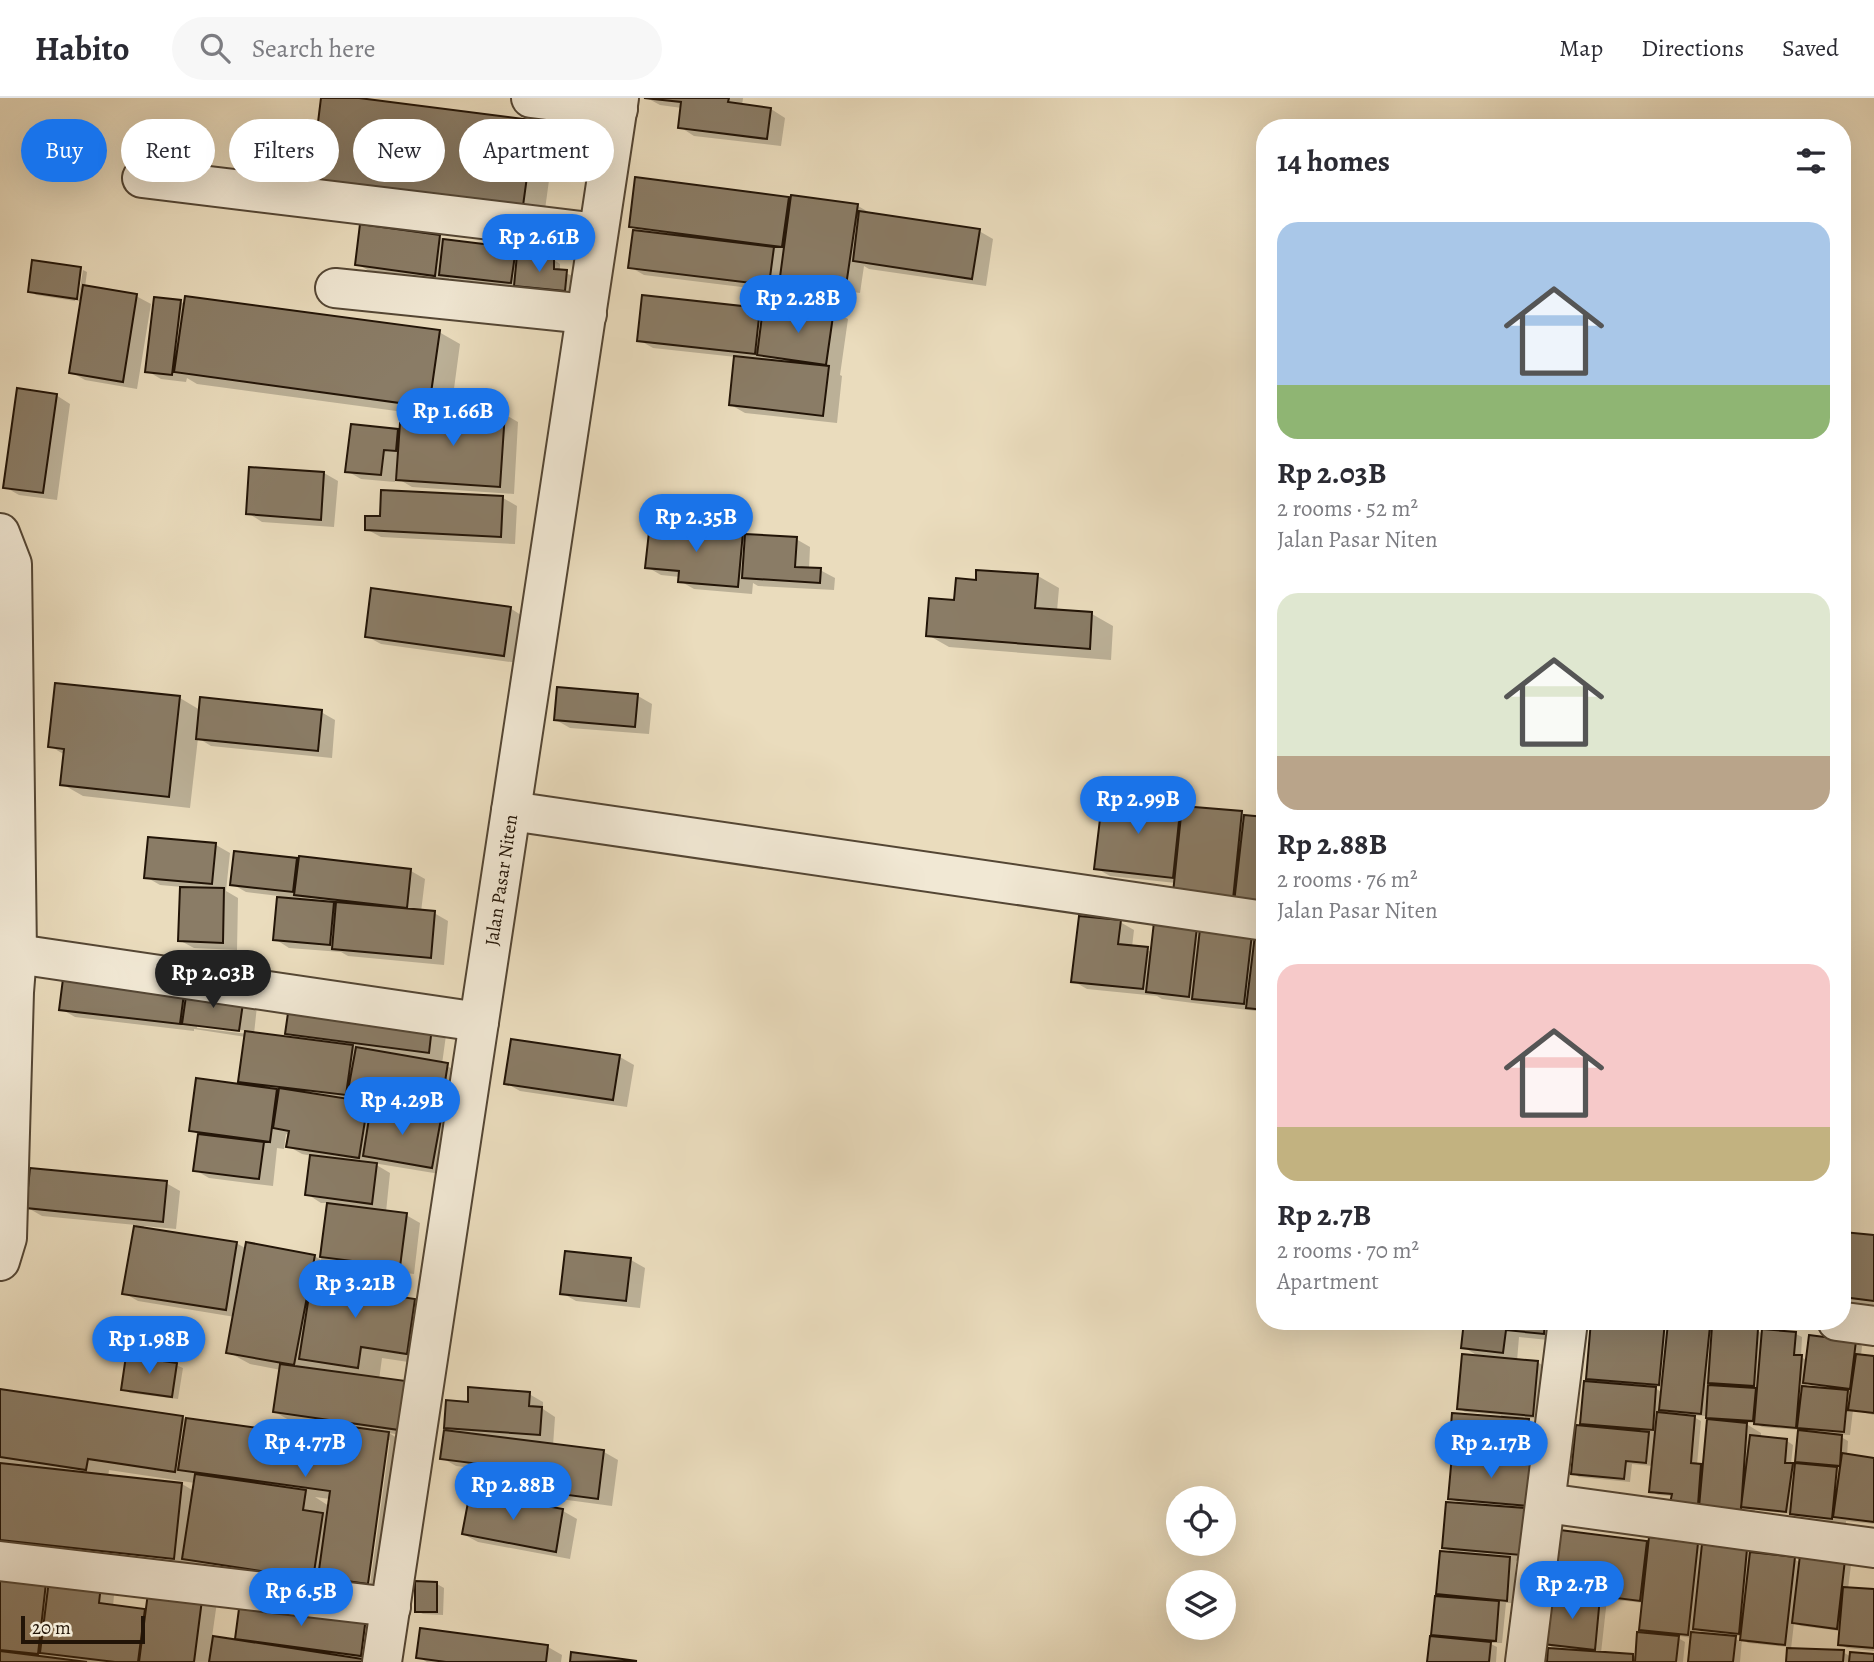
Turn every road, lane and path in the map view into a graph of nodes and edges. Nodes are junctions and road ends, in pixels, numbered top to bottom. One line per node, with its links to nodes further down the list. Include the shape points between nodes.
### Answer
1 (531, 98): 2 (street)
2 (618, 104): 4 (street, Jalan Pasar Niten)
3 (175, 182): 4 (street)
4 (598, 233): 6 (street, Jalan Pasar Niten)
5 (335, 288): 6 (street)
6 (587, 314): 8 (street, Jalan Pasar Niten)
7 (0, 533): 10 (street, via 12,564)
8 (511, 811): 9 (street); 11 (street, Jalan Pasar Niten)
9 (1256, 920)
10 (18, 954): 11 (street); 12 (street, via 7,1238)
11 (479, 1022): 19 (street, Jalan Pasar Niten)
12 (0, 1261)
13 (1851, 1323): 14 (street)
14 (1874, 1326)
15 (1567, 1330): 16 (street)
16 (1546, 1503): 17 (street); 21 (street)
17 (1874, 1548)
18 (0, 1561): 19 (street)
19 (391, 1607): 20 (street, Jalan Pasar Niten)
20 (382, 1662)
21 (1525, 1662)

